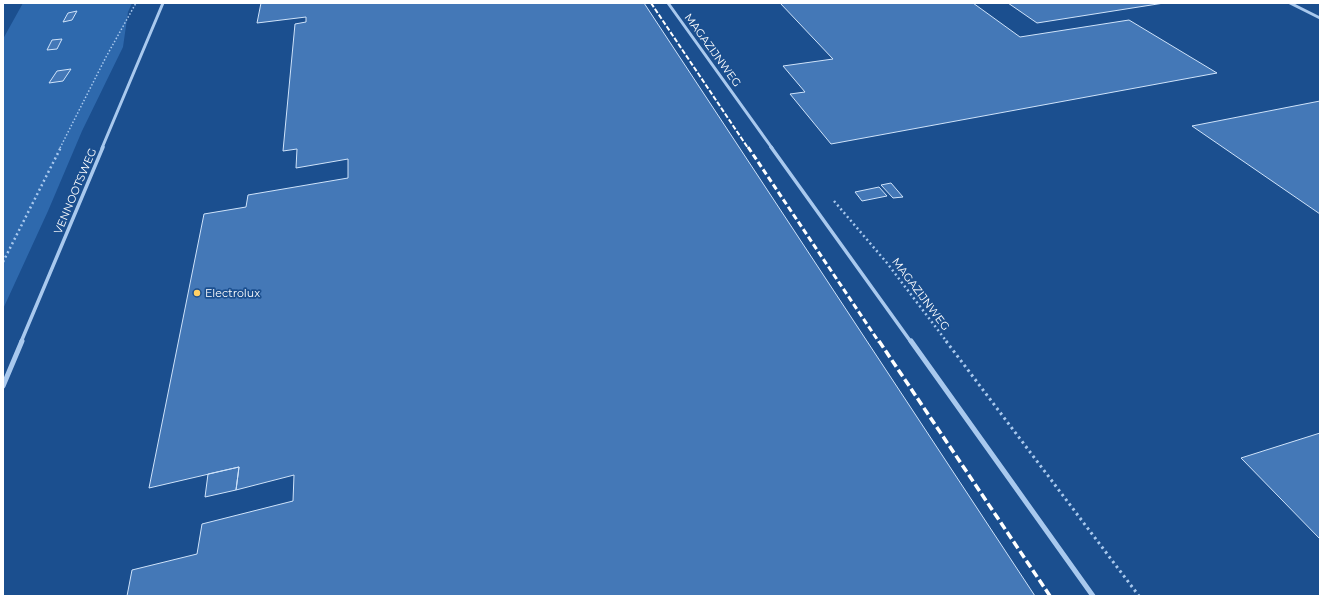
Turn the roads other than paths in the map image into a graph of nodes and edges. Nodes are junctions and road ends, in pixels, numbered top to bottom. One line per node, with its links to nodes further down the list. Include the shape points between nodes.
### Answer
1 (163, 3): 5 (street, VENNOOTSWEG)
2 (668, 3): 6 (street, MAGAZIJNWEG)
3 (1290, 3): 4 (street)
4 (1320, 18)
5 (3, 386)
6 (1093, 596)

